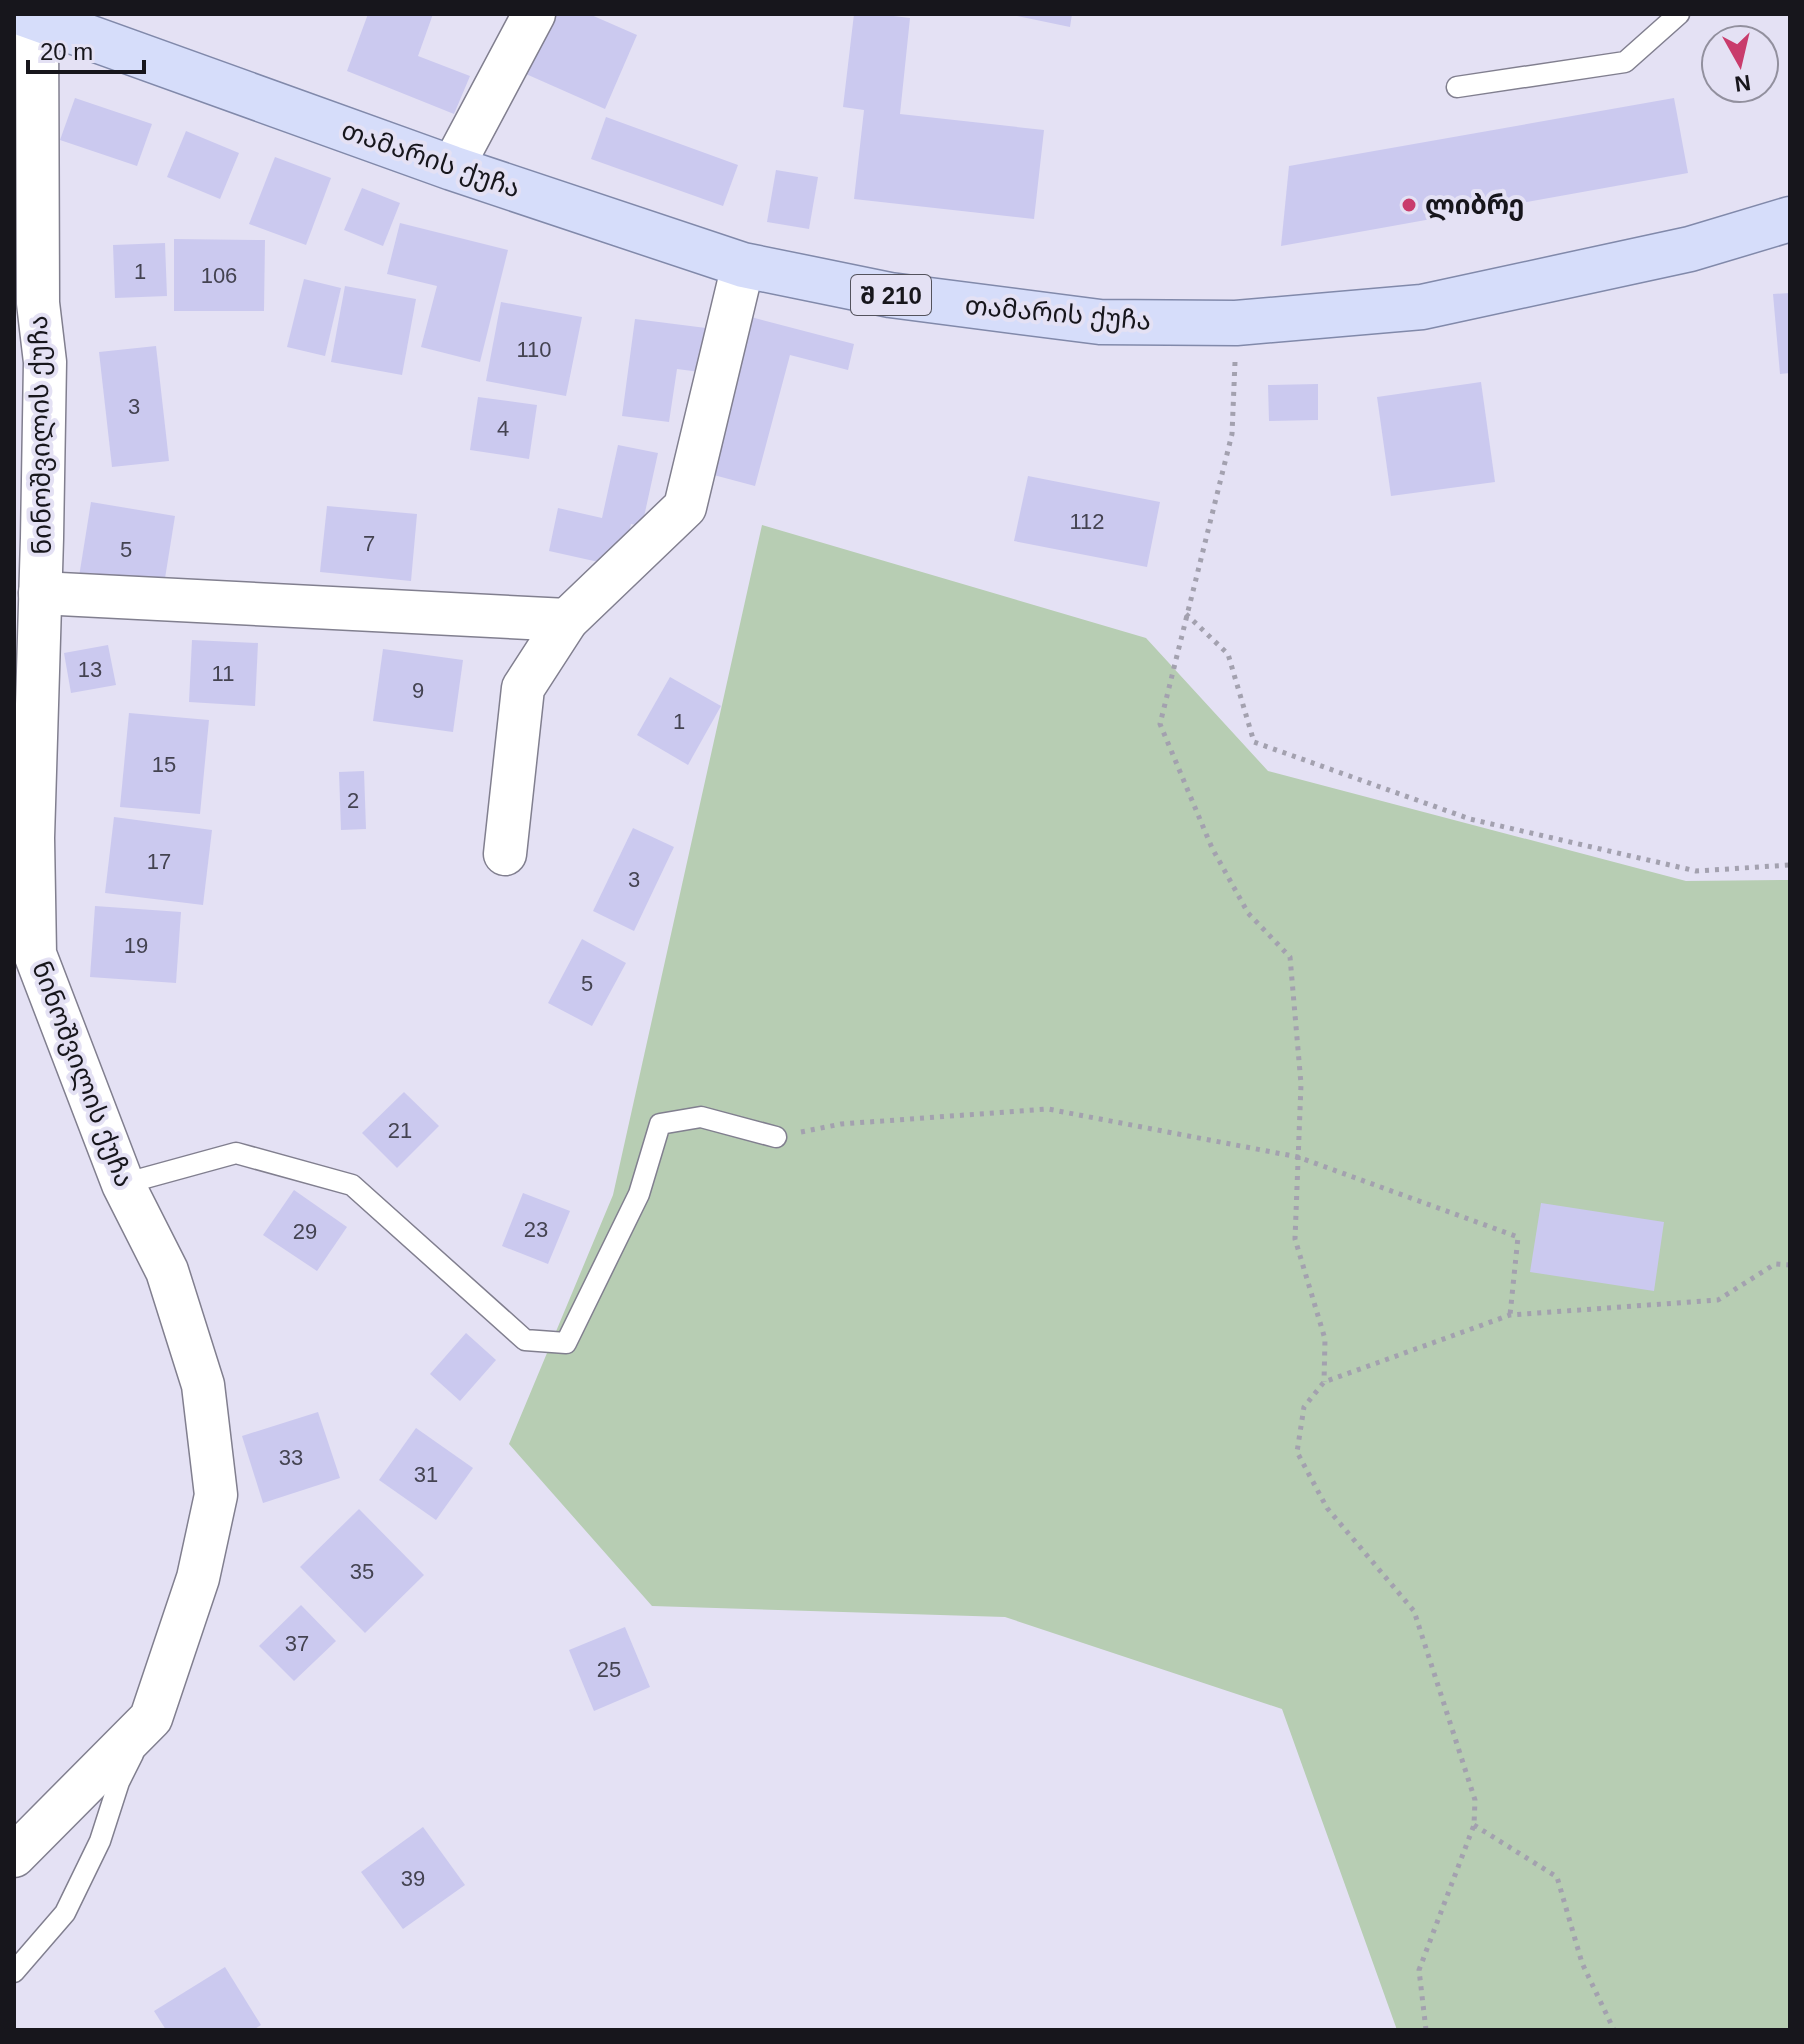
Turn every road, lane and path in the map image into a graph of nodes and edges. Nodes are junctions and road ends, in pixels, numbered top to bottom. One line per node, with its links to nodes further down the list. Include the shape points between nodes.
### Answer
1 (534, 14): 5 (street)
2 (1679, 14): 4 (lane, via 1625,62)
3 (32, 16): 5 (main road, თამარის ქუჩა / შ 210); 8 (street, ნინოშვილის ქუჩა)
4 (1457, 87)
5 (452, 168): 7 (main road, თამარის ქუჩა / შ 210)
6 (1790, 219): 9 (main road, თამარის ქუჩა / შ 210, via 1690,249 1422,307)
7 (743, 265): 9 (main road, თამარის ქუჩა / შ 210, via 890,295 1100,322); 13 (street, via 685,507)
8 (38, 303): 10 (street); 11 (street, ნინოშვილის ქუჩა, via 45,362)
9 (1236, 323): 12 (path, via 1232,434)
10 (14, 348)
11 (40, 593): 13 (street); 18 (street, ნინოშვილის ქუჩა, via 35,954)
12 (1186, 614): 15 (path, via 1228,654 1254,742 1470,819 1681,868); 17 (path, via 1160,724 1212,848 1248,913 1290,957 1301,1084)
13 (567, 620): 14 (street, via 523,688)
14 (505, 854)
15 (1790, 865)
16 (776, 1137): 17 (path, via 841,1124 1048,1109); 18 (lane, via 701,1117 660,1124 639,1194 566,1343 525,1340 352,1185 236,1153)
17 (1298, 1157): 20 (path, via 1518,1237); 21 (path, via 1295,1239 1325,1339)
18 (123, 1184): 22 (street, ნინოშვილის ქუჩა, via 167,1271 203,1385 216,1495 198,1578)
19 (1790, 1265): 20 (path, via 1775,1264 1718,1300)
20 (1510, 1315): 21 (path)
21 (1324, 1382): 23 (path, via 1304,1407 1297,1452 1327,1508 1414,1611 1475,1800)
22 (151, 1718): 24 (street, ნინოშვილის ქუჩა); 25 (lane, via 65,1913)
23 (1474, 1825): 26 (path, via 1419,1970); 27 (path, via 1557,1877 1582,1963)
24 (14, 1856)
25 (14, 1972)
26 (1426, 2030)
27 (1614, 2030)

